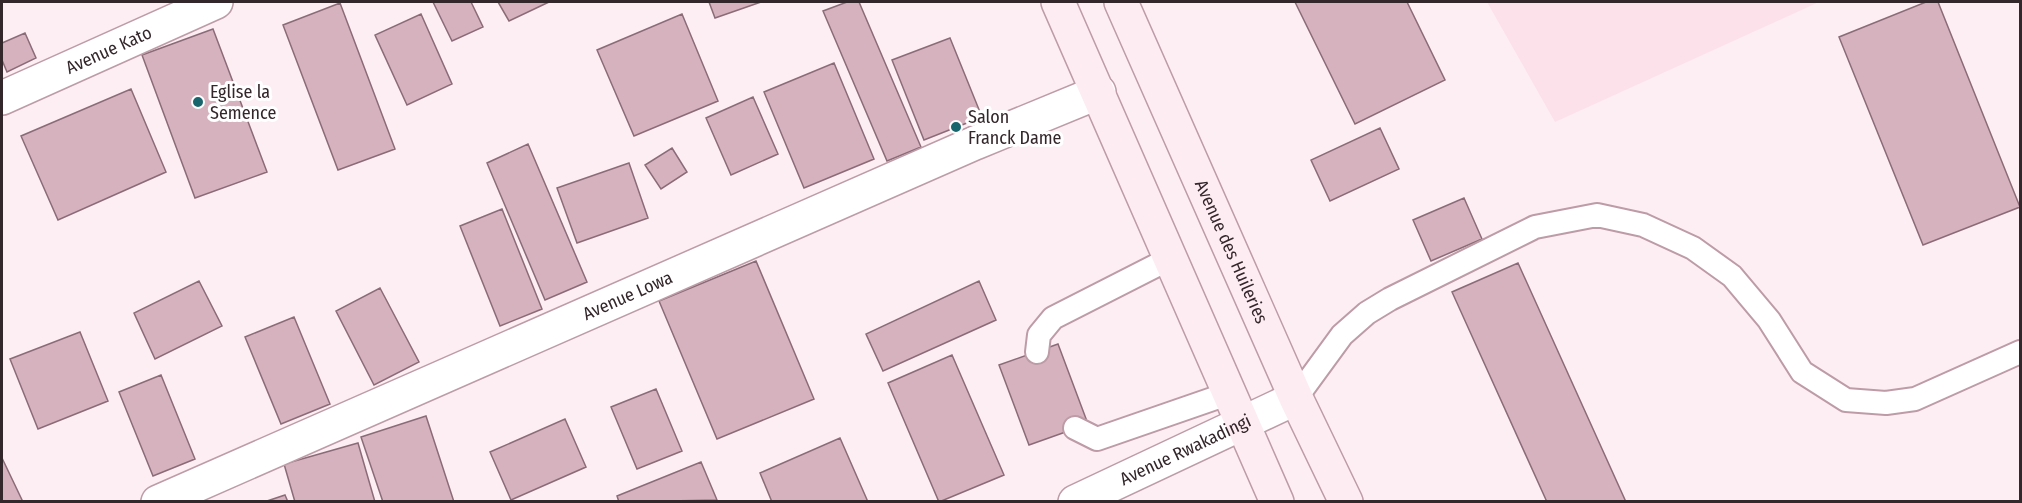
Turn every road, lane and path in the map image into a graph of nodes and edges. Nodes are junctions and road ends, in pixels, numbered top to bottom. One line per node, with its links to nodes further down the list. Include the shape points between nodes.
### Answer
1 (216, 2): 5 (street, Avenue Kato)
2 (1058, 2): 4 (main road)
3 (1121, 2): 9 (main road, Avenue des Huileries)
4 (1099, 92): 6 (main road); 12 (street, Avenue Lowa)
5 (2, 98)
6 (1171, 258): 7 (lane, via 1053,318 1039,335); 10 (main road)
7 (1037, 352)
8 (2020, 352): 9 (lane, via 1915,399 1886,403 1846,400 1802,372 1769,320 1732,276 1693,248 1643,225 1597,215 1535,227 1382,304 1342,335)
9 (1296, 398): 10 (street, Avenue Rwakadingi); 15 (main road, Avenue des Huileries)
10 (1236, 407): 11 (lane, via 1097,439); 13 (street, Avenue Rwakadingi); 14 (main road)
11 (1075, 428)
12 (158, 501)
13 (1075, 501)
14 (1277, 501)
15 (1346, 501)

